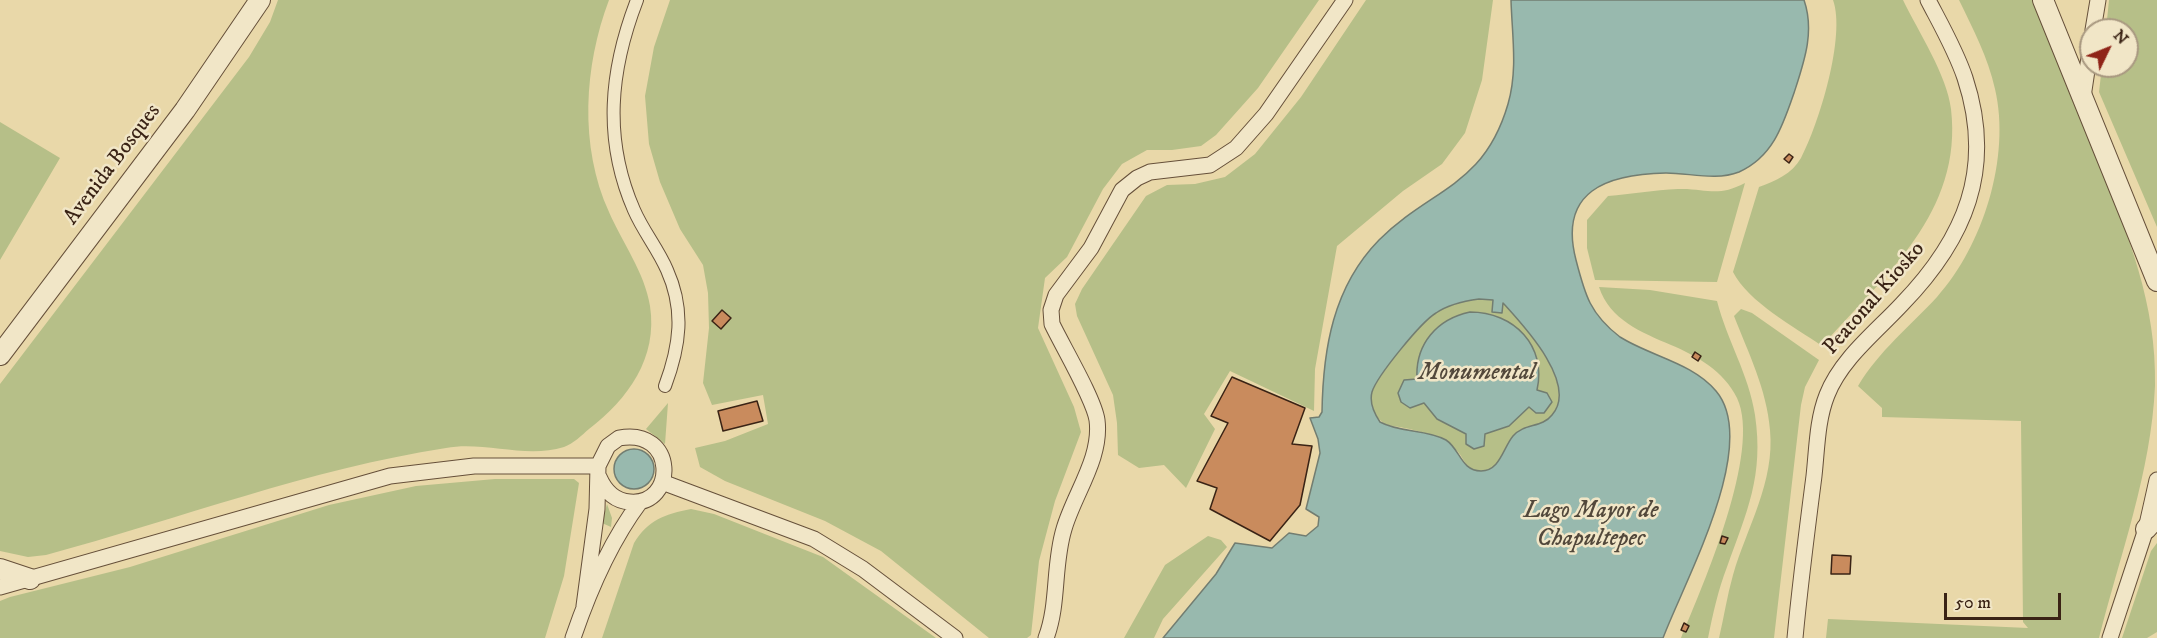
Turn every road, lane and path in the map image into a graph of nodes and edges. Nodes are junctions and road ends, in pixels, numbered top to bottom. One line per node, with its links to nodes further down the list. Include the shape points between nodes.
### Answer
1 (260, 0): 11 (street, Avenida Bosques, via 185,110)
2 (637, 0): 12 (street, via 624,35 613,87 615,136 634,210 667,270 679,308 675,358)
3 (1345, 0): 24 (street, via 1266,114 1236,148 1210,165 1150,172 1122,190 1091,248 1056,294 1052,324 1097,417 1098,434 1093,458 1063,531)
4 (1928, 0): 25 (street, Peatonal Kiosko, via 1965,77 1972,107 1977,153 1972,195 1946,253 1923,283 1857,351 1827,394)
5 (2043, 0): 9 (street)
6 (2098, 0): 7 (street)
7 (2095, 18)
8 (2086, 78): 9 (street)
9 (2082, 100): 10 (street)
10 (2157, 281)
11 (0, 355)
12 (665, 386)
13 (599, 472): 15 (street, via 608,446 619,438 639,437 656,447 662,456); 16 (street, via 612,496); 19 (street, via 474,466 390,476); 21 (street)
14 (2157, 480): 17 (street)
15 (662, 482): 16 (street, via 654,495); 23 (street, via 814,539 863,569)
16 (640, 502): 21 (street, via 617,537)
17 (2152, 523): 26 (street)
18 (0, 569): 19 (street)
19 (30, 579): 20 (street)
20 (0, 587)
21 (584, 606): 22 (street)
22 (573, 638)
23 (955, 638)
24 (1046, 638)
25 (1795, 638)
26 (2110, 638)

